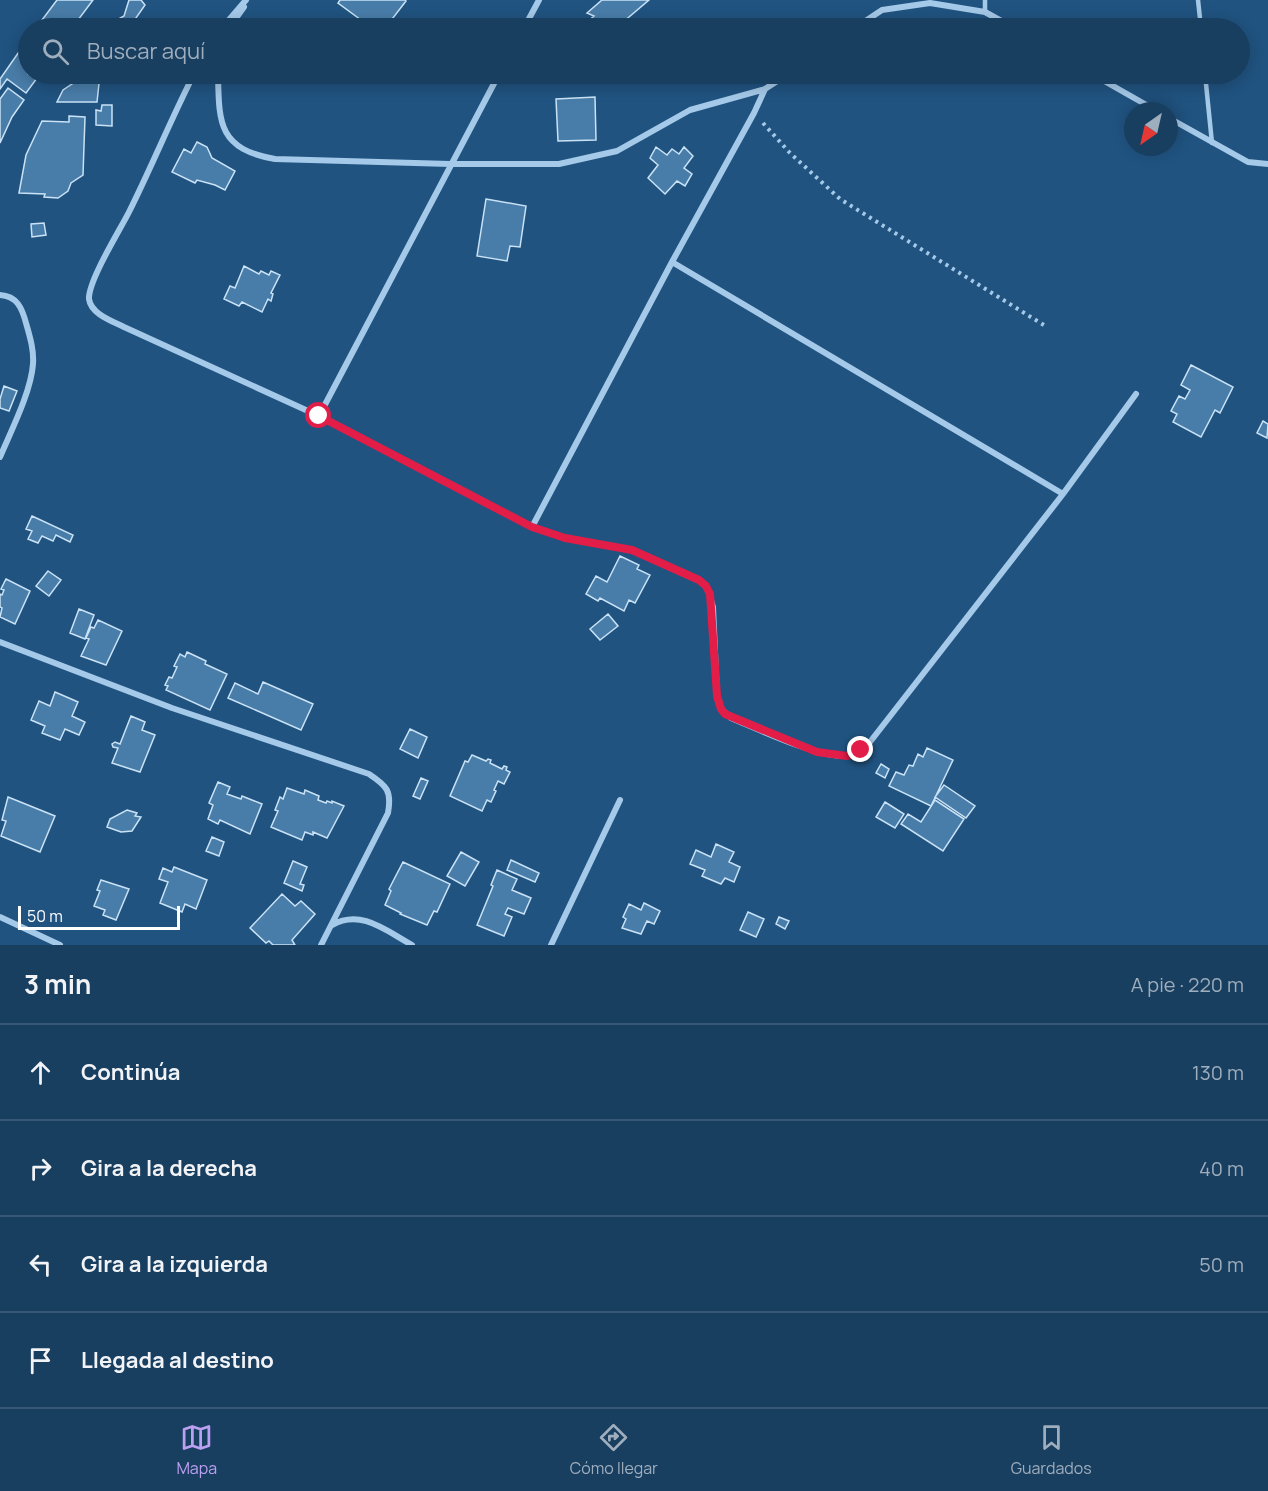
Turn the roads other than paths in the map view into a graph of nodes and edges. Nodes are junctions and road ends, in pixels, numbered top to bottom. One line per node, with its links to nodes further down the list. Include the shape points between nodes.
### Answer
1 (247, 0): 6 (street); 7 (street)
2 (539, 0): 8 (street)
3 (985, 0): 5 (lane)
4 (1198, 0): 11 (lane)
5 (985, 12): 9 (street, via 930,3 882,10); 10 (street)
6 (231, 18)
7 (235, 18)
8 (529, 18)
9 (870, 18)
10 (996, 18)
11 (1200, 18)
12 (189, 84): 27 (street, via 91,285 89,302 100,314 124,327)
13 (218, 84): 22 (street, via 220,116 227,136 263,157)
14 (494, 84): 22 (street)
15 (773, 84): 18 (street)
16 (1110, 84): 19 (street)
17 (1206, 84): 21 (lane)
18 (765, 89): 22 (street, via 690,110 617,151 559,164); 24 (street)
19 (1141, 102)
20 (1178, 123): 21 (street)
21 (1212, 143): 23 (street, via 1248,162)
22 (450, 164): 27 (street)
23 (1268, 164)
24 (672, 262): 29 (street); 30 (street)
25 (0, 295): 28 (street, via 12,298 23,310 33,364 30,382)
26 (1136, 394): 29 (street)
27 (319, 416): 30 (street)
28 (0, 457)
29 (1063, 494): 30 (street, via 870,742 847,756 817,752 725,714 717,696 710,594 699,580 632,550 565,538)
30 (532, 527)
31 (0, 642): 34 (street, via 172,708 369,774 379,781 391,798 388,813)
32 (620, 800): 38 (street)
33 (0, 917): 35 (street)
34 (331, 926): 36 (street); 37 (street, via 356,918)
35 (60, 945)
36 (321, 945)
37 (412, 945)
38 (551, 945)

